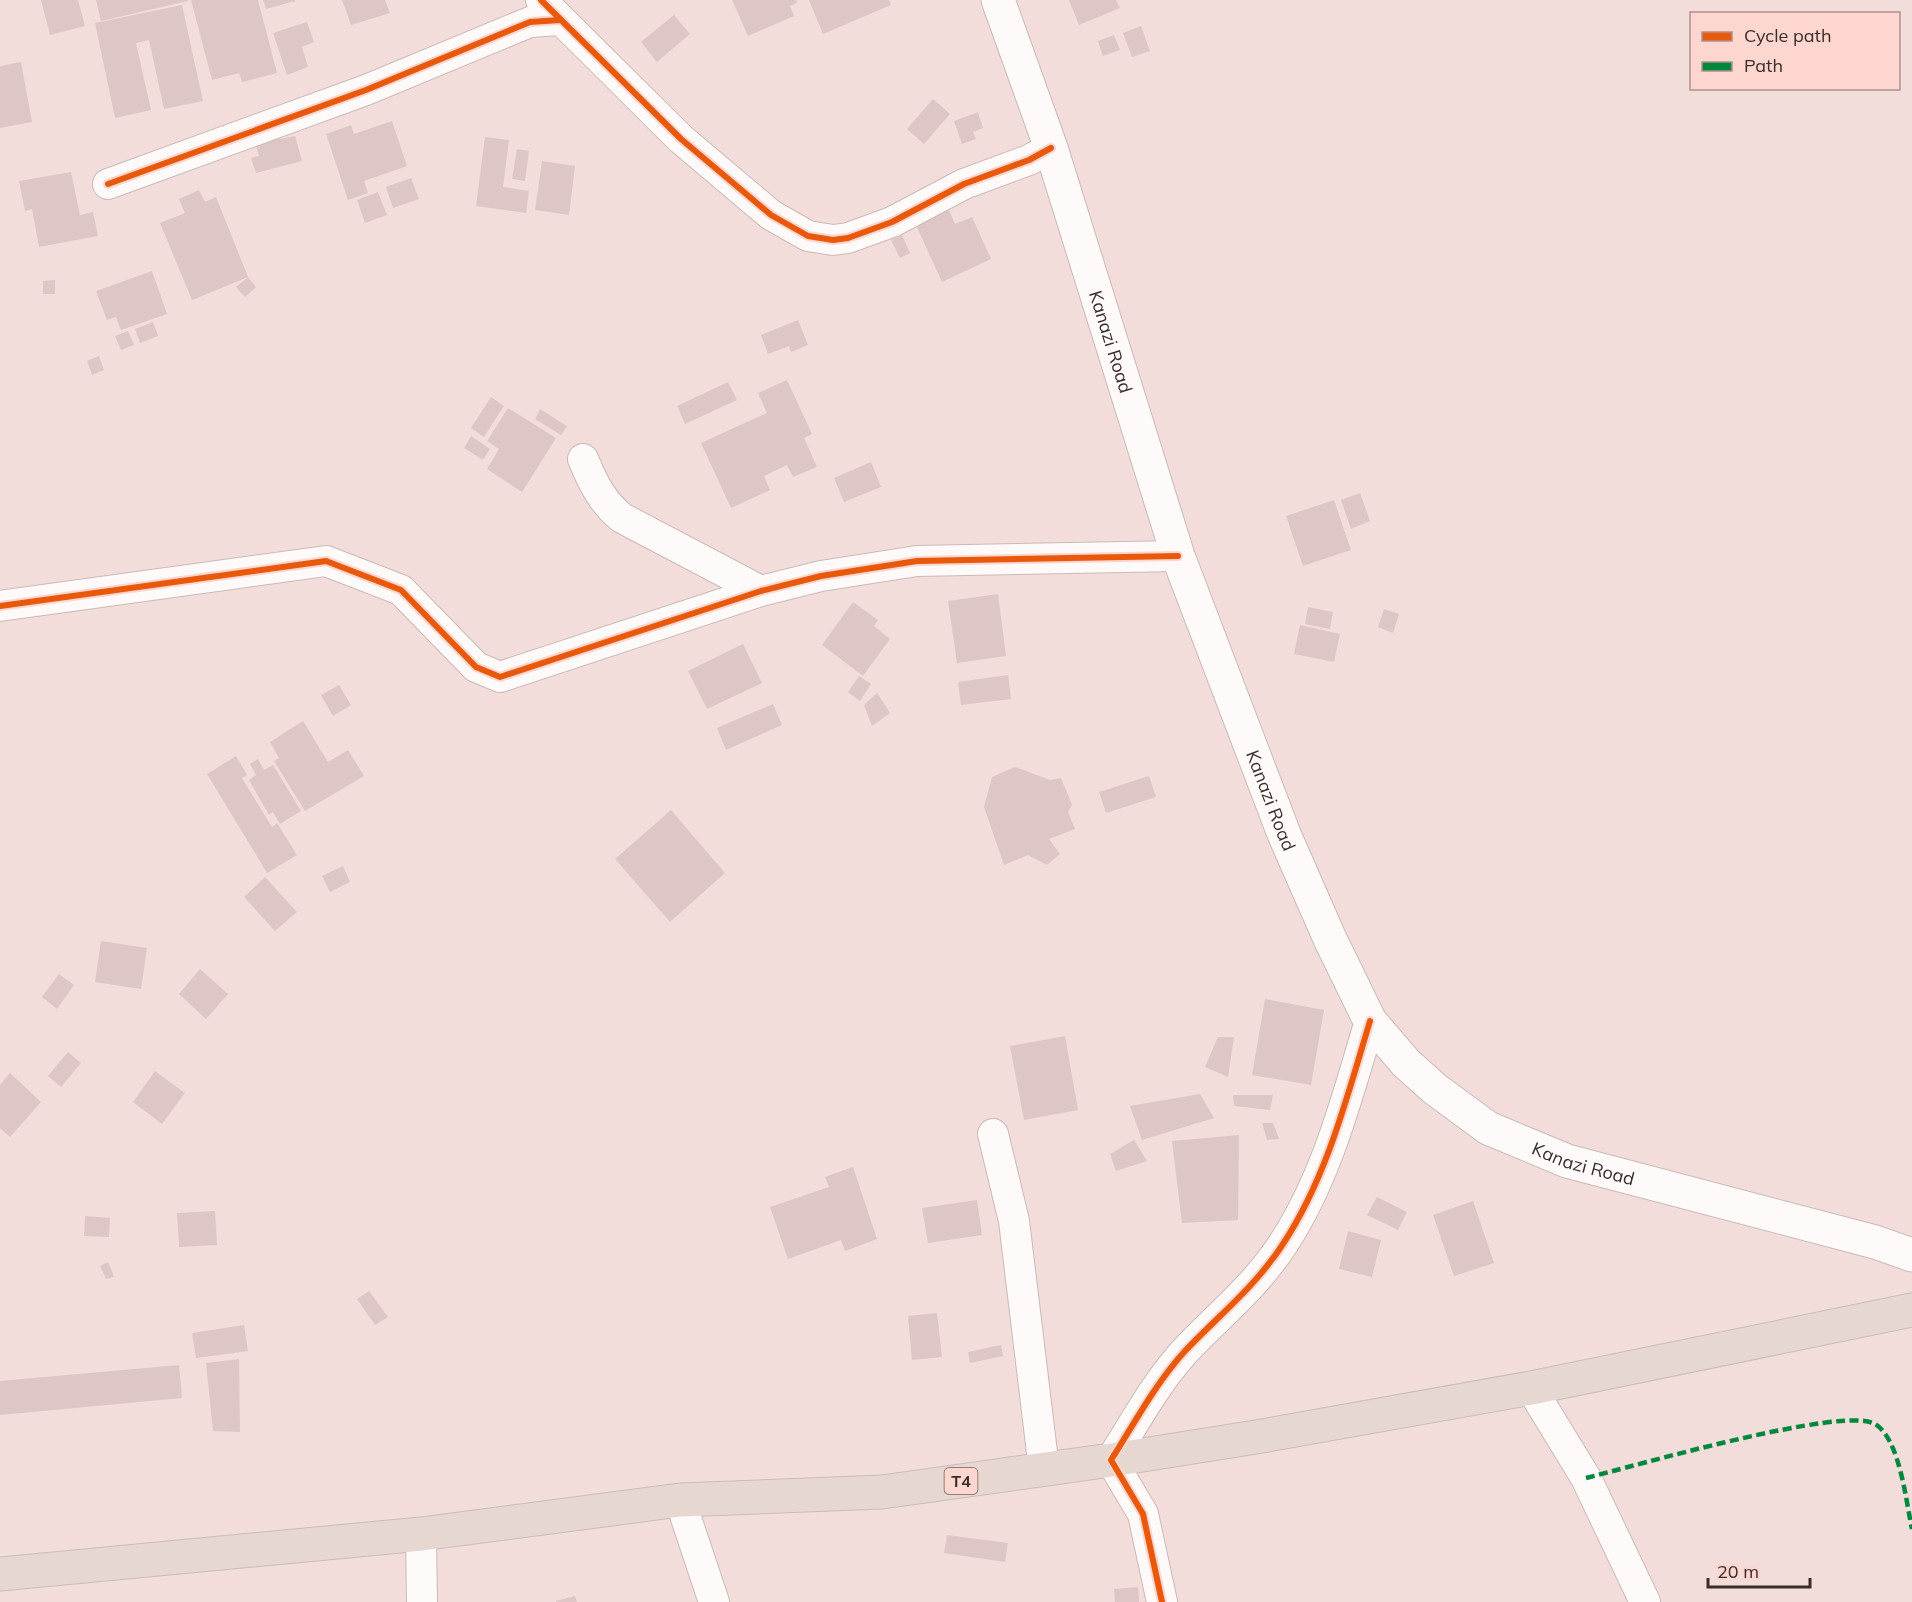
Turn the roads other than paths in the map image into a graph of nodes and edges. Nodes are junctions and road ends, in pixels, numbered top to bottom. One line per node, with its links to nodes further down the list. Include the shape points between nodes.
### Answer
1 (998, 0): 3 (main road, Kanazi Road)
2 (550, 10): 3 (street, via 681,139 771,215 808,236 833,240 859,234); 4 (street, via 530,22 366,90)
3 (1051, 148): 6 (main road, Kanazi Road)
4 (108, 183)
5 (583, 459): 7 (street, via 594,486 622,519)
6 (1178, 556): 7 (street, via 917,561 821,576); 9 (main road, Kanazi Road, via 1284,834)
7 (761, 591): 8 (street, via 500,677 476,667 401,590 326,561)
8 (0, 606)
9 (1370, 1021): 11 (main road, Kanazi Road, via 1406,1064 1488,1128 1567,1161); 14 (street, via 1333,1142 1283,1244 1247,1292 1184,1352)
10 (993, 1134): 15 (street, via 1014,1221)
11 (1912, 1255)
12 (1912, 1310): 13 (highway, T4)
13 (1531, 1388): 14 (highway, T4); 22 (street, via 1586,1478)
14 (1111, 1460): 15 (highway, T4); 21 (street, via 1143,1514)
15 (1044, 1469): 16 (highway, T4, via 882,1492)
16 (680, 1500): 17 (highway, T4); 20 (street)
17 (422, 1534): 18 (highway, T4); 19 (street)
18 (0, 1574)
19 (422, 1602)
20 (714, 1602)
21 (1162, 1602)
22 (1645, 1602)

